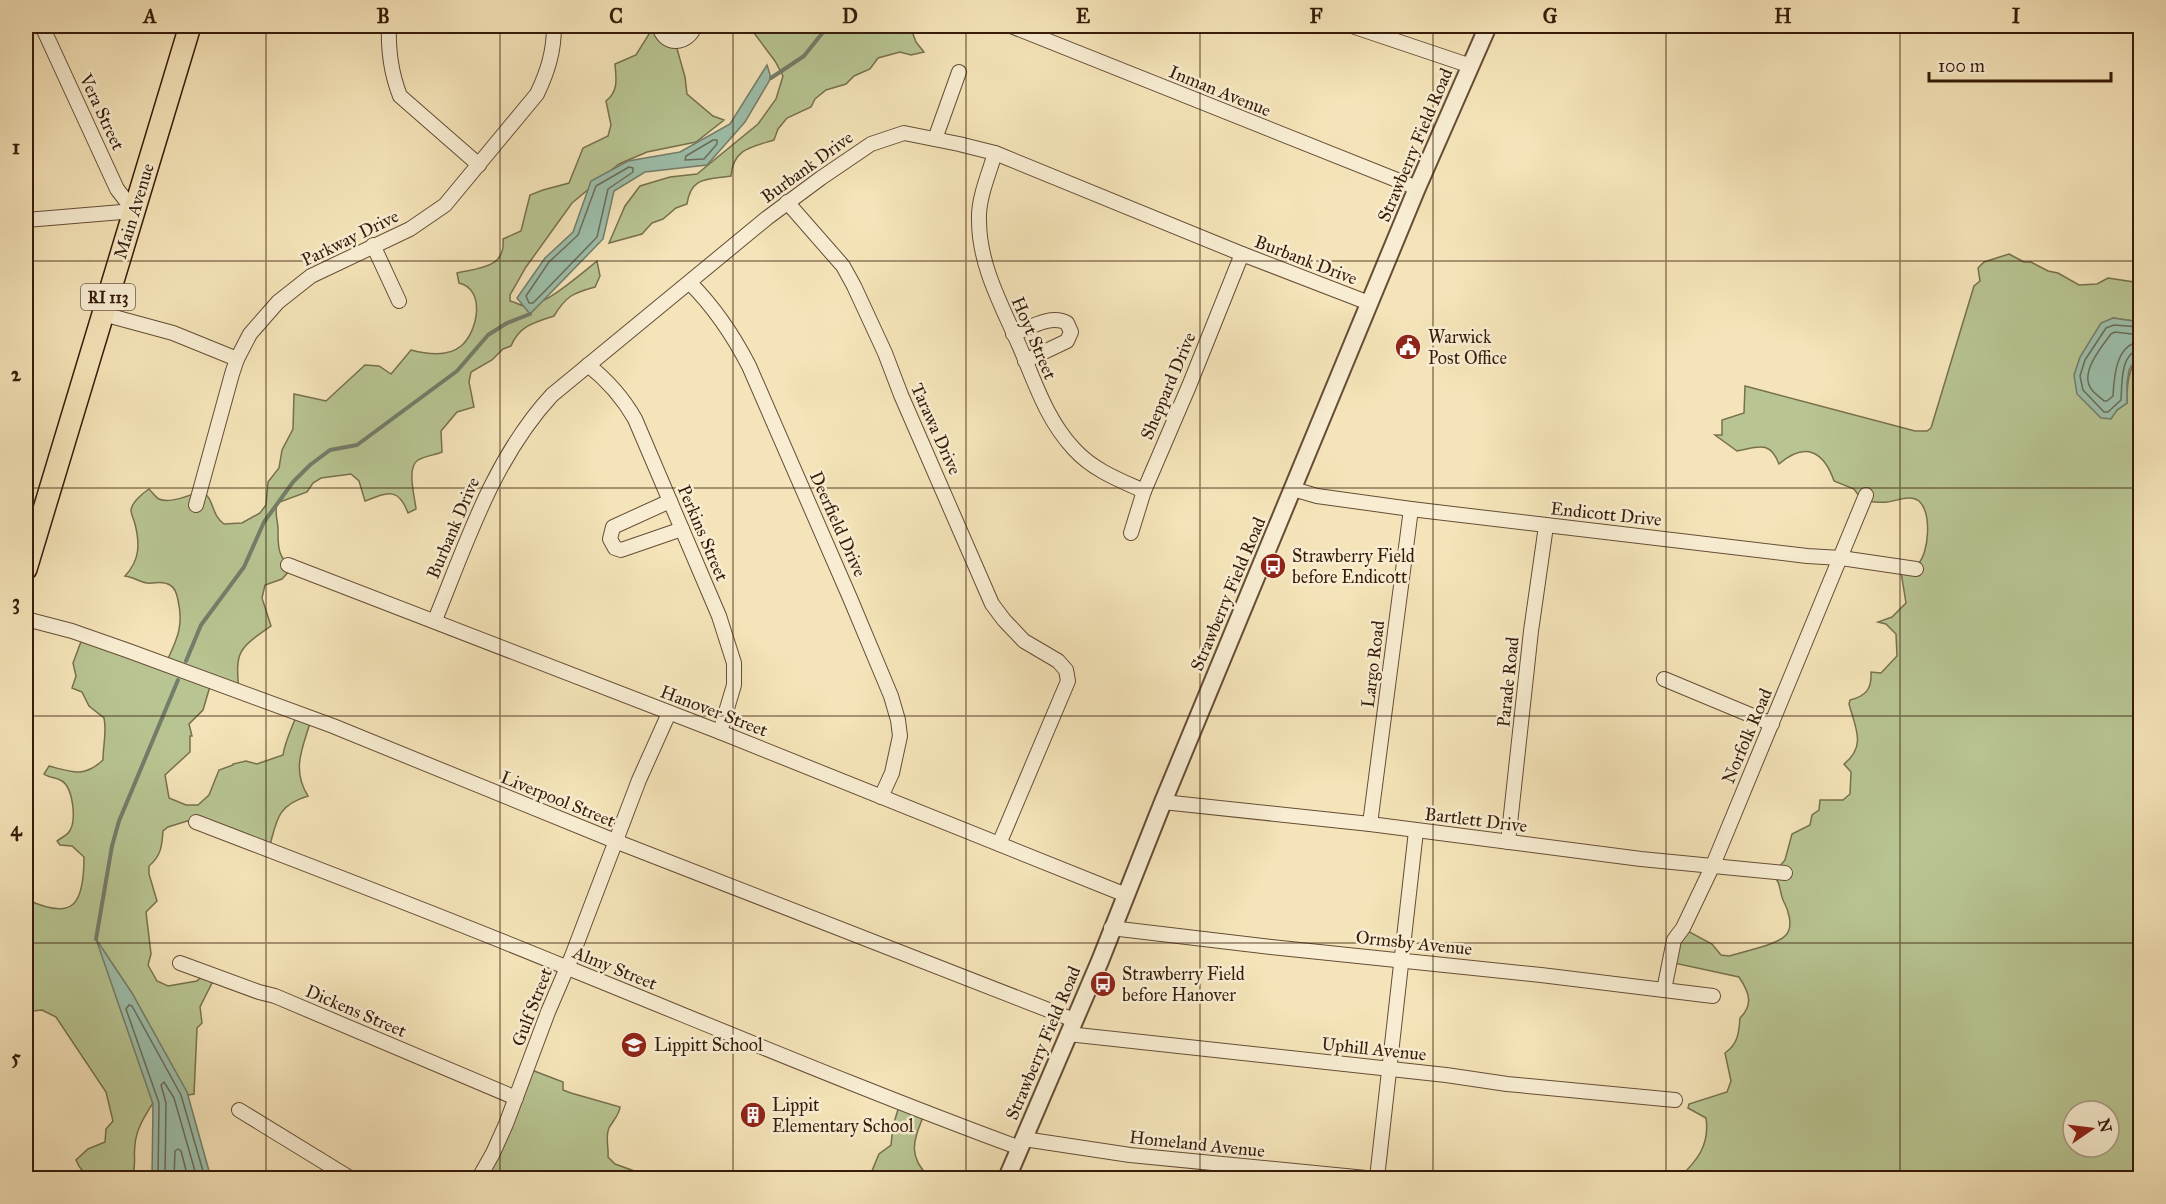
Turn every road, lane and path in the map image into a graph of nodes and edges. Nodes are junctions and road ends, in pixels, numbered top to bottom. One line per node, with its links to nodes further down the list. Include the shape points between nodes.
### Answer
1 (42, 26): 17 (street, Vera Street, via 117,189)
2 (190, 26): 17 (main road, Main Avenue / RI 113)
3 (389, 26): 14 (street, via 391,64 400,96)
4 (554, 26): 14 (street, Parkway Drive, via 553,49 537,94)
5 (659, 26): 6 (street, via 670,42 689,36)
6 (695, 26)
7 (1011, 26): 15 (street, Inman Avenue)
8 (1352, 26): 10 (street)
9 (1488, 26): 10 (street, Strawberry Field Road)
10 (1471, 66): 15 (street, Strawberry Field Road)
11 (959, 72): 12 (street)
12 (935, 139): 13 (street, Burbank Drive); 16 (street, Burbank Drive, via 904,133 871,144)
13 (995, 153): 20 (street, Burbank Drive); 25 (street, Hoyt Street, via 979,212 980,239 988,275)
14 (479, 165): 19 (street, Parkway Drive, via 445,205 410,229)
15 (1417, 188): 23 (street, Strawberry Field Road)
16 (787, 202): 21 (street, Burbank Drive); 55 (street, Tarawa Drive, via 843,266 854,286 992,604 1024,641 1066,670 1068,681)
17 (134, 211): 18 (street); 24 (main road, Main Avenue / RI 113)
18 (26, 220)
19 (373, 245): 22 (street); 26 (street, Parkway Drive, via 311,276 278,302 254,328)
20 (1242, 254): 23 (street, Burbank Drive); 30 (street, Sheppard Drive)
21 (690, 283): 28 (street, Burbank Drive); 48 (street, Deerfield Drive, via 719,315 749,366 891,696 900,736 892,773)
22 (399, 301)
23 (1369, 303): 29 (street, Strawberry Field Road)
24 (103, 314): 26 (street, via 173,333); 40 (main road, Main Avenue / RI 113)
25 (1013, 334): 27 (street, Hoyt Street); 27 (street, via 1058,319 1070,327 1067,341)
26 (237, 359): 33 (street, Parkway Drive)
27 (1025, 361): 30 (street, Hoyt Street, via 1053,422 1075,450 1101,471)
28 (588, 365): 32 (street, Perkins Street, via 627,406); 43 (street, Burbank Drive, via 545,403 507,454 492,481)
29 (1293, 489): 34 (street, Endicott Drive); 49 (street, Strawberry Field Road)
30 (1144, 491): 37 (street, Sheppard Drive)
31 (1866, 495): 38 (street, Norfolk Road)
32 (670, 501): 36 (street, Perkins Street); 36 (street, via 613,527 610,539 621,550)
33 (196, 505)
34 (1411, 509): 35 (street, Endicott Drive); 51 (street, Largo Road)
35 (1546, 526): 38 (street, Endicott Drive); 54 (street, Parade Road)
36 (682, 529): 47 (street, Perkins Street, via 719,616 734,663 735,685)
37 (1131, 533)
38 (1841, 558): 41 (street, Endicott Drive); 46 (street, Norfolk Road)
39 (288, 565): 43 (street, Hanover Street)
40 (26, 569)
41 (1916, 569)
42 (26, 619): 53 (street, Liverpool Street, via 129,651 323,723)
43 (435, 620): 45 (street, Hanover Street)
44 (1664, 679): 46 (street)
45 (669, 713): 47 (street, Hanover Street); 53 (street, Gulf Street)
46 (1772, 724): 56 (street, Norfolk Road)
47 (720, 732): 48 (street, Hanover Street)
48 (881, 797): 55 (street, Hanover Street)
49 (1163, 802): 51 (street, Bartlett Drive); 58 (street, Strawberry Field Road)
50 (196, 822): 62 (street, Almy Street)
51 (1370, 824): 52 (street, Bartlett Drive)
52 (1416, 831): 54 (street, Bartlett Drive); 60 (street)
53 (615, 841): 62 (street, Gulf Street); 65 (street, Liverpool Street)
54 (1508, 842): 56 (street, Bartlett Drive)
55 (999, 844): 58 (street, Hanover Street)
56 (1713, 865): 57 (street, Bartlett Drive); 63 (street, Norfolk Road, via 1674,940)
57 (1785, 873)
58 (1126, 895): 59 (street, Strawberry Field Road)
59 (1111, 928): 60 (street, Ormsby Avenue); 65 (street, Strawberry Field Road)
60 (1402, 960): 63 (street, Ormsby Avenue); 66 (street)
61 (180, 963): 67 (street, Dickens Street, via 275,996)
62 (566, 967): 67 (street, Gulf Street); 70 (street, Almy Street, via 950,1123)
63 (1664, 990): 64 (street, Ormsby Avenue)
64 (1713, 996)
65 (1071, 1027): 66 (street, Uphill Avenue); 70 (street, Strawberry Field Road)
66 (1390, 1069): 68 (street, Uphill Avenue); 75 (street)
67 (516, 1098): 72 (street, Gulf Street)
68 (1675, 1100)
69 (239, 1110): 71 (street)
70 (1022, 1143): 73 (street, Strawberry Field Road); 74 (street, Homeland Avenue)
71 (350, 1179)
72 (479, 1179)
73 (1007, 1179)
74 (1366, 1179)
75 (1377, 1179)

